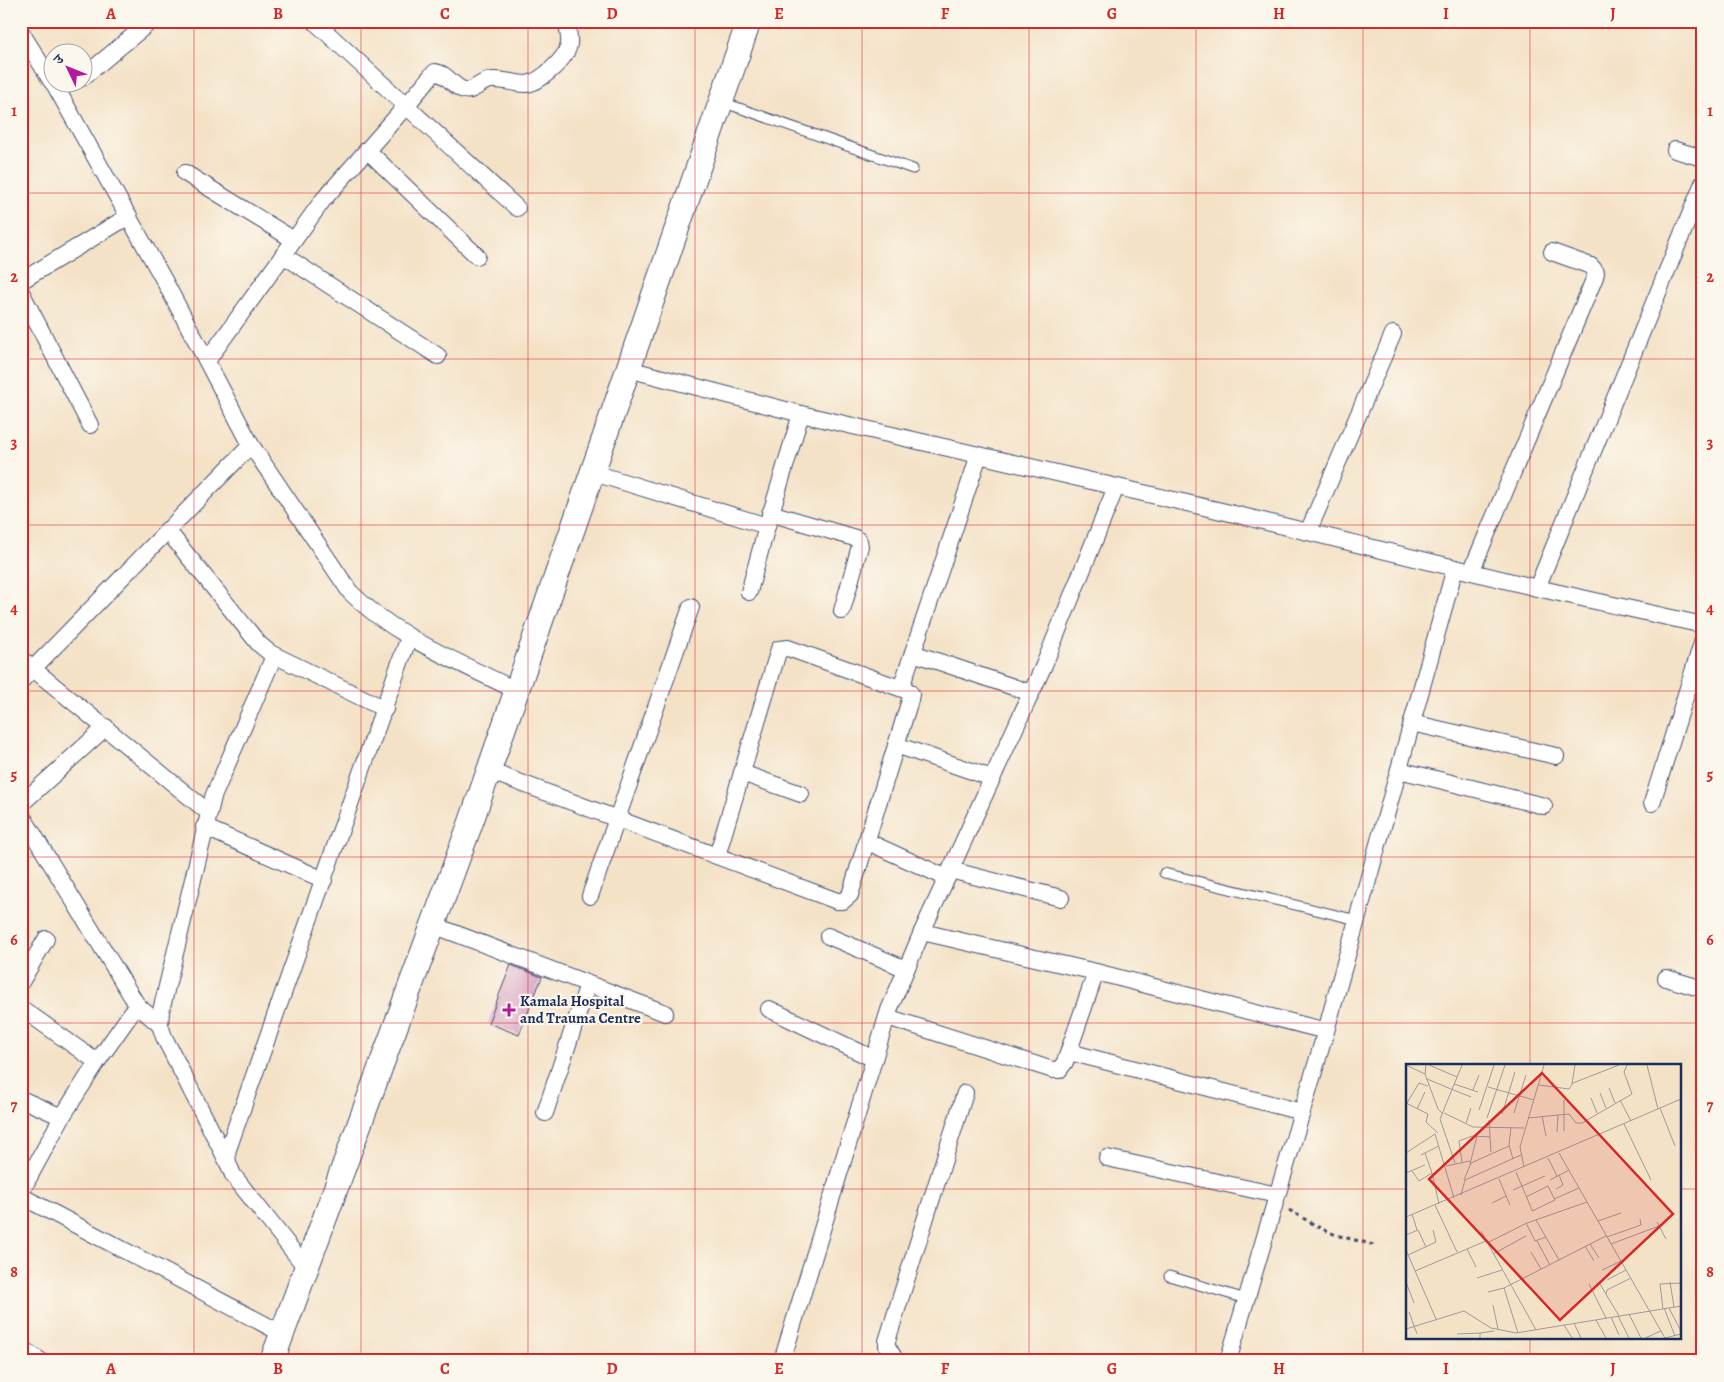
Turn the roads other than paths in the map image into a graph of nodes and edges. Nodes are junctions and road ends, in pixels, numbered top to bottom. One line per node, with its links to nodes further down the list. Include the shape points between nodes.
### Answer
1 (151, 21): 7 (street)
2 (314, 21): 10 (street)
3 (567, 21): 10 (street, via 569,44 566,52 540,80 527,84 488,80 465,90 440,72 435,72)
4 (749, 21): 9 (main road)
5 (21, 32): 6 (street)
6 (42, 66)
7 (92, 70)
8 (58, 92): 18 (street)
9 (722, 102): 14 (lane); 28 (main road)
10 (406, 106): 11 (street); 17 (street)
11 (367, 150): 19 (street, via 323,200); 22 (street)
12 (1675, 150): 13 (street)
13 (1703, 158)
14 (913, 169)
15 (186, 174): 19 (street)
16 (1703, 183): 40 (street)
17 (517, 208)
18 (129, 216): 23 (street); 27 (street)
19 (294, 240): 21 (street)
20 (1552, 252): 39 (street, via 1591,266 1596,272 1595,277)
21 (283, 255): 26 (street); 27 (street)
22 (477, 256)
23 (21, 280)
24 (21, 292): 30 (street)
25 (1393, 334): 37 (street)
26 (438, 356)
27 (207, 361): 31 (street)
28 (628, 369): 29 (street); 33 (main road)
29 (801, 414): 32 (street); 35 (street)
30 (90, 425)
31 (250, 445): 36 (street); 45 (street, via 350,592 390,626)
32 (979, 455): 34 (street); 47 (street)
33 (594, 473): 35 (street); 52 (main road)
34 (1116, 487): 37 (street); 53 (street)
35 (769, 519): 41 (street); 43 (street, via 859,541)
36 (167, 530): 48 (street, via 259,644); 49 (street)
37 (1308, 532): 38 (street)
38 (1455, 568): 39 (street); 55 (street)
39 (1471, 572): 40 (street)
40 (1537, 588): 44 (street)
41 (749, 592)
42 (691, 607): 68 (street)
43 (842, 611)
44 (1703, 625)
45 (409, 636): 52 (street); 54 (street)
46 (1703, 640): 64 (street)
47 (913, 653): 51 (street); 53 (street)
48 (274, 656): 54 (street); 69 (street, via 212,797)
49 (27, 663): 50 (street); 56 (street)
50 (21, 681)
51 (901, 688): 57 (street, via 908,691 910,700); 61 (street, via 788,648 779,649)
52 (517, 691): 59 (main road)
53 (1031, 693): 62 (street)
54 (385, 709): 74 (street)
55 (1412, 723): 58 (street); 60 (street)
56 (106, 727): 65 (street); 69 (street)
57 (896, 745): 62 (street); 70 (street)
58 (1556, 756)
59 (489, 770): 68 (street); 78 (main road)
60 (1399, 770): 66 (street); 77 (street)
61 (742, 773): 63 (street); 71 (street)
62 (992, 778): 73 (street)
63 (801, 794)
64 (1652, 803)
65 (21, 804)
66 (1544, 806)
67 (21, 814): 88 (street)
68 (617, 818): 71 (street); 75 (street)
69 (206, 820): 74 (street); 93 (street)
70 (866, 841): 71 (street, via 850,895 843,901); 73 (street)
71 (717, 856)
72 (1164, 873): 77 (lane)
73 (948, 874): 76 (street); 79 (street)
74 (324, 880): 104 (street, via 227,1152)
75 (590, 896)
76 (1061, 898)
77 (1357, 920): 94 (street)
78 (434, 925): 86 (street); 107 (main road)
79 (922, 932): 82 (street); 83 (street)
80 (828, 936): 82 (street)
81 (46, 939): 85 (street)
82 (906, 969): 92 (street)
83 (1096, 972): 94 (street); 95 (street)
84 (1666, 978): 87 (street)
85 (21, 982)
86 (588, 984): 91 (street); 101 (street)
87 (1703, 989)
88 (137, 1005): 93 (street); 97 (street)
89 (21, 1008): 97 (street)
90 (768, 1009): 96 (street)
91 (665, 1013)
92 (887, 1017): 95 (street, via 1053,1070 1062,1067); 96 (street)
93 (160, 1025): 104 (street)
94 (1326, 1031): 100 (street)
95 (1069, 1052): 100 (street)
96 (874, 1059): 114 (street)
97 (97, 1062): 102 (street)
98 (965, 1093): 115 (street, via 886,1341)
99 (21, 1099): 102 (street)
100 (1302, 1112): 106 (street)
101 (545, 1113)
102 (62, 1117): 105 (street)
103 (1107, 1158): 106 (street)
104 (228, 1164): 107 (street, via 233,1175)
105 (21, 1194): 110 (street)
106 (1276, 1198): 109 (street)
107 (307, 1269): 110 (main road)
108 (1169, 1276): 109 (lane)
109 (1246, 1299): 116 (street)
110 (283, 1334): 113 (main road)
111 (21, 1348): 112 (street)
112 (41, 1361)
113 (272, 1361)
114 (782, 1361)
115 (896, 1361)
116 (1228, 1361)

